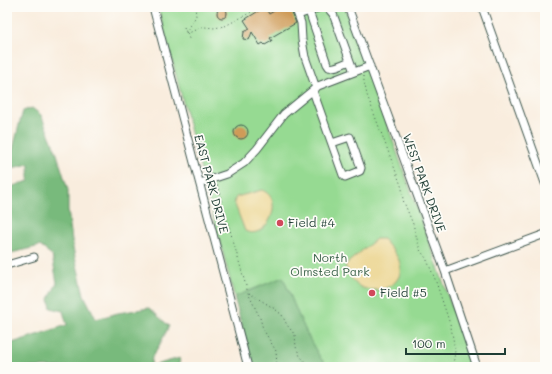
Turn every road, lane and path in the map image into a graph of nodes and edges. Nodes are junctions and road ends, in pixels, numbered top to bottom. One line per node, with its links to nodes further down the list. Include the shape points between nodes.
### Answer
1 (153, 7): 22 (street, EAST PARK DRIVE)
2 (195, 7): 14 (path, via 196,16)
3 (261, 7): 14 (path, via 225,26 205,26)
4 (266, 7): 5 (path, via 269,12)
5 (278, 7)
6 (295, 7): 12 (street)
7 (321, 7): 11 (street)
8 (327, 7): 16 (street, via 333,14)
9 (348, 7): 17 (street, WEST PARK DRIVE)
10 (482, 7): 24 (street)
11 (309, 11): 12 (street); 16 (street, via 327,64 334,67)
12 (298, 15): 20 (street)
13 (184, 27): 14 (path)
14 (187, 33): 15 (path)
15 (190, 41)
16 (350, 61): 18 (street)
17 (370, 66): 18 (street); 28 (street, WEST PARK DRIVE)
18 (354, 72): 20 (street)
19 (363, 75): 33 (path, via 367,94 402,188 403,200 420,250 435,279 451,327 455,350)
20 (314, 89): 21 (street); 22 (street, via 284,114 244,163 227,174)
21 (332, 143): 21 (street, via 343,175 345,177 360,171 350,137)
22 (200, 183): 30 (street, EAST PARK DRIVE)
23 (217, 183): 29 (path)
24 (545, 183)
25 (545, 234): 28 (street)
26 (34, 257): 27 (street)
27 (7, 265)
28 (445, 271): 34 (street, WEST PARK DRIVE)
29 (248, 293): 31 (path, via 263,329 276,351); 32 (path, via 282,315 295,335 296,348 300,356)
30 (248, 367)
31 (278, 367)
32 (310, 367)
33 (451, 367)
34 (477, 367)

